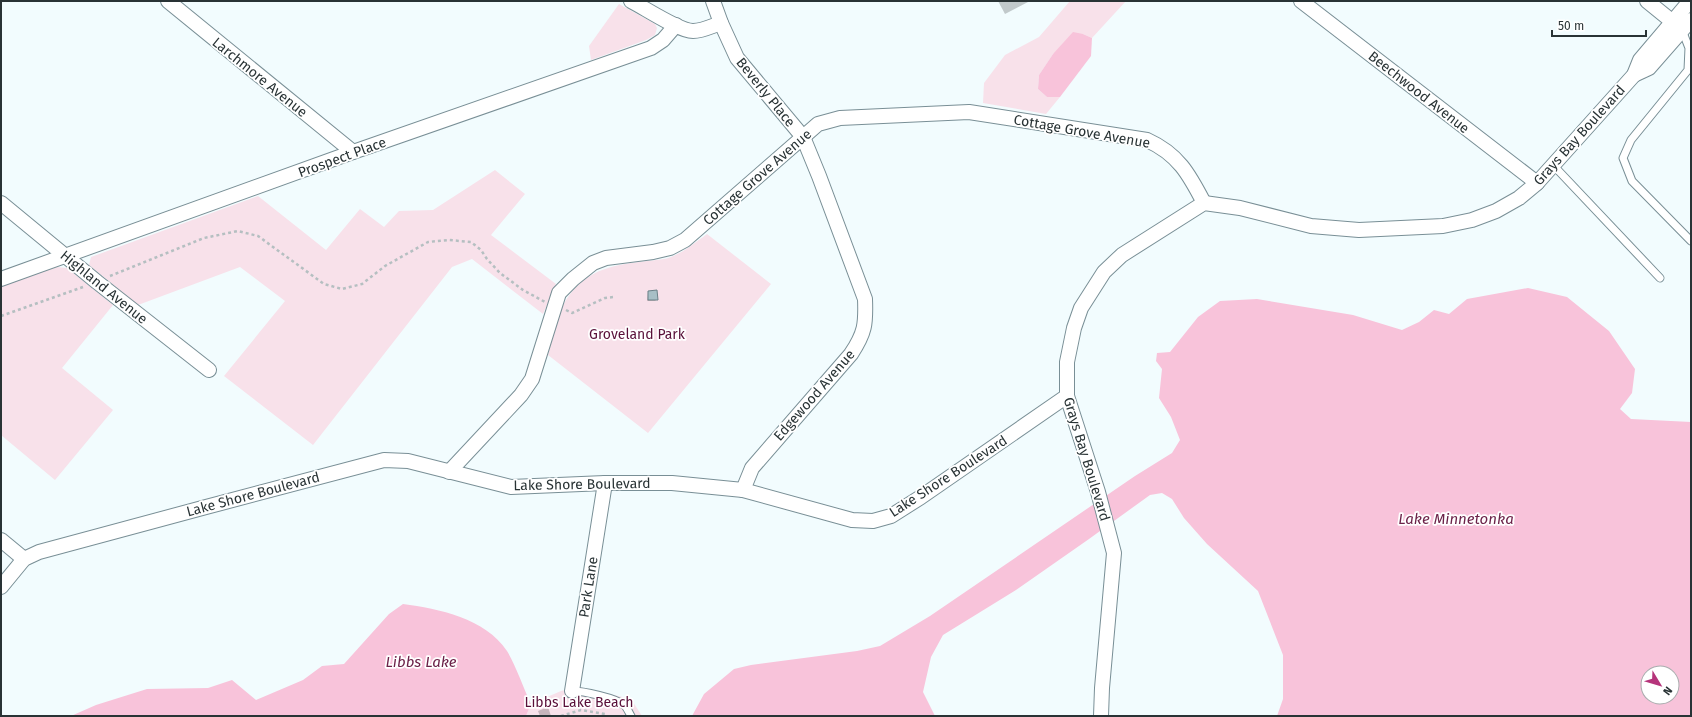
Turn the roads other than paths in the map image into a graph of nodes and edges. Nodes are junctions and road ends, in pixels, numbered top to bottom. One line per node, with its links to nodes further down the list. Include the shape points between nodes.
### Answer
1 (168, 1): 12 (street, Larchmore Avenue)
2 (631, 1): 9 (street)
3 (713, 1): 7 (street, Beverly Place)
4 (1301, 1): 14 (street, Beechwood Avenue)
5 (1646, 1): 8 (street)
6 (1690, 1): 8 (street, Grays Bay Boulevard)
7 (720, 23): 9 (street, via 692,31); 11 (street, Beverly Place, via 737,58)
8 (1682, 24): 10 (lane, via 1689,48); 13 (street, Grays Bay Boulevard, via 1649,68 1634,75)
9 (676, 25): 12 (street, Prospect Place, via 663,40 650,48)
10 (1690, 69): 17 (lane, via 1631,140 1623,158 1632,181)
11 (803, 137): 16 (street, Cottage Grove Avenue, via 818,124 840,118 969,112 1147,140 1177,161 1189,175); 23 (street, Cottage Grove Avenue, via 685,240 670,248 653,252 606,258 593,263 573,279 559,293 532,379 521,395); 25 (street, Edgewood Avenue, via 865,299 866,320 861,339 851,354 752,468)
12 (353, 152): 18 (street, Prospect Place)
13 (1554, 166): 14 (street, Grays Bay Boulevard); 19 (lane)
14 (1537, 183): 16 (street, Grays Bay Boulevard, via 1502,208 1472,220 1443,226 1403,229 1359,230 1312,226 1240,208)
15 (1, 203): 18 (street, Highland Avenue)
16 (1204, 203): 22 (street, Grays Bay Boulevard, via 1122,255 1104,272 1091,290 1074,328 1067,362)
17 (1691, 241)
18 (66, 256): 20 (street, Prospect Place); 21 (street, Highland Avenue)
19 (1660, 278)
20 (1, 279)
21 (209, 370)
22 (1067, 396): 25 (street, Lake Shore Boulevard, via 891,516 873,521 852,520); 31 (street, Grays Bay Boulevard, via 1098,492 1114,553)
23 (449, 472): 24 (street, Lake Shore Boulevard, via 511,487); 27 (street, Lake Shore Boulevard, via 408,461 384,460 39,552)
24 (605, 483): 25 (street, Lake Shore Boulevard, via 672,483); 29 (street, Park Lane)
25 (743, 490)
26 (1, 540): 27 (street)
27 (24, 559): 28 (street, Lake Shore Boulevard)
28 (1, 587)
29 (572, 691): 30 (lane, via 581,691 617,702 624,705)
30 (631, 716)
31 (1101, 716)

